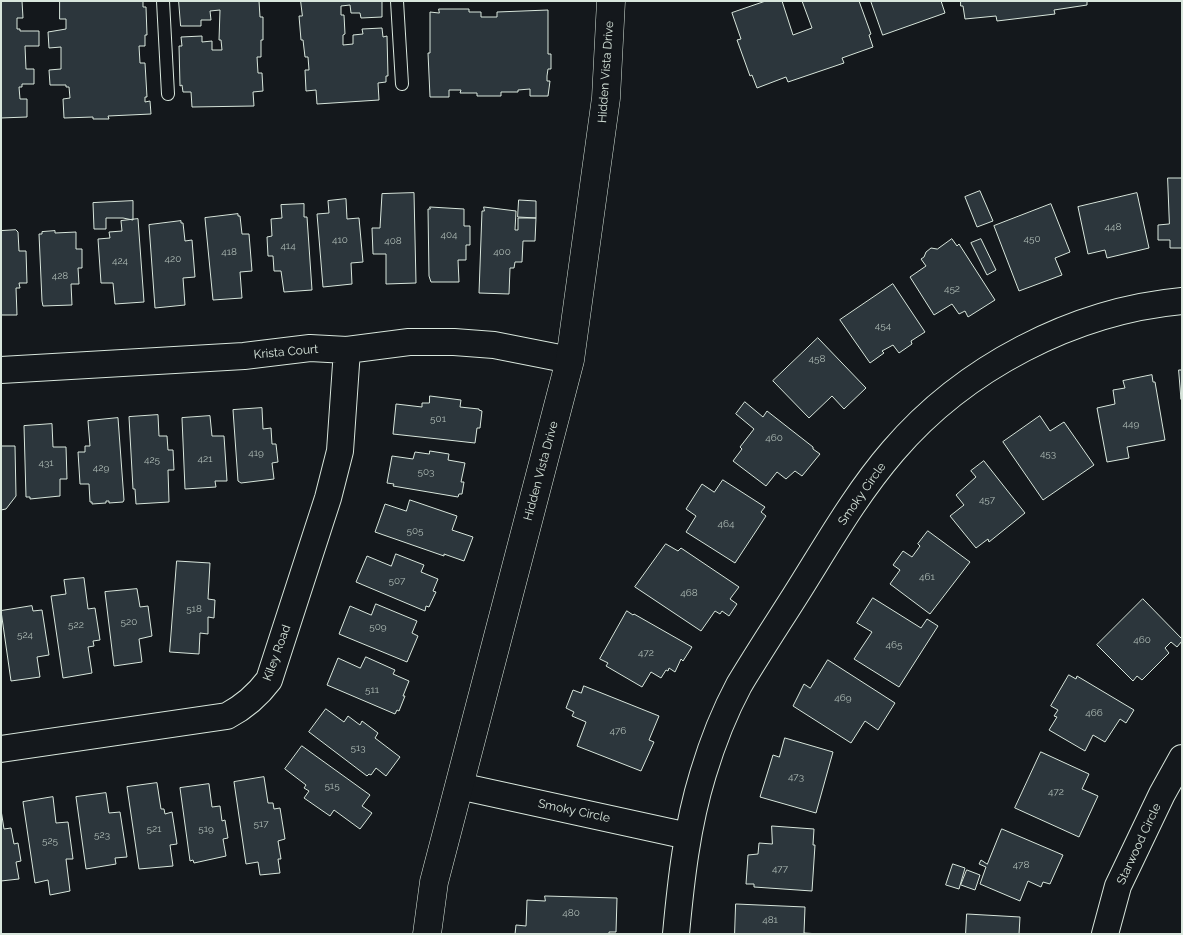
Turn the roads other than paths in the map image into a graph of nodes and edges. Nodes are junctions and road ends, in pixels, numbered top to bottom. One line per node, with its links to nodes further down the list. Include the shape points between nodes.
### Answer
1 (163, 1): 5 (lane)
2 (397, 1): 4 (lane)
3 (611, 1): 8 (street, Hidden Vista Drive, via 606,98)
4 (402, 84)
5 (168, 94)
6 (1182, 301): 13 (street, Smoky Circle, via 1096,319 1022,350 986,370 954,394 922,420 894,450 868,481 739,686 703,774)
7 (347, 350): 8 (street, Krista Court, via 409,342 454,342 494,345); 9 (street, Krista Court, via 310,348 244,356); 10 (street, Kiley Road, via 340,451 269,680 261,691 227,716)
8 (570, 360): 12 (street, Hidden Vista Drive)
9 (1, 370)
10 (1, 748)
11 (1182, 758): 16 (street, Starwood Circle, via 1118,886)
12 (459, 786): 13 (street, Smoky Circle); 14 (street, Hidden Vista Drive, via 434,882)
13 (688, 836): 15 (street, Smoky Circle)
14 (427, 934)
15 (676, 934)
16 (1105, 934)

